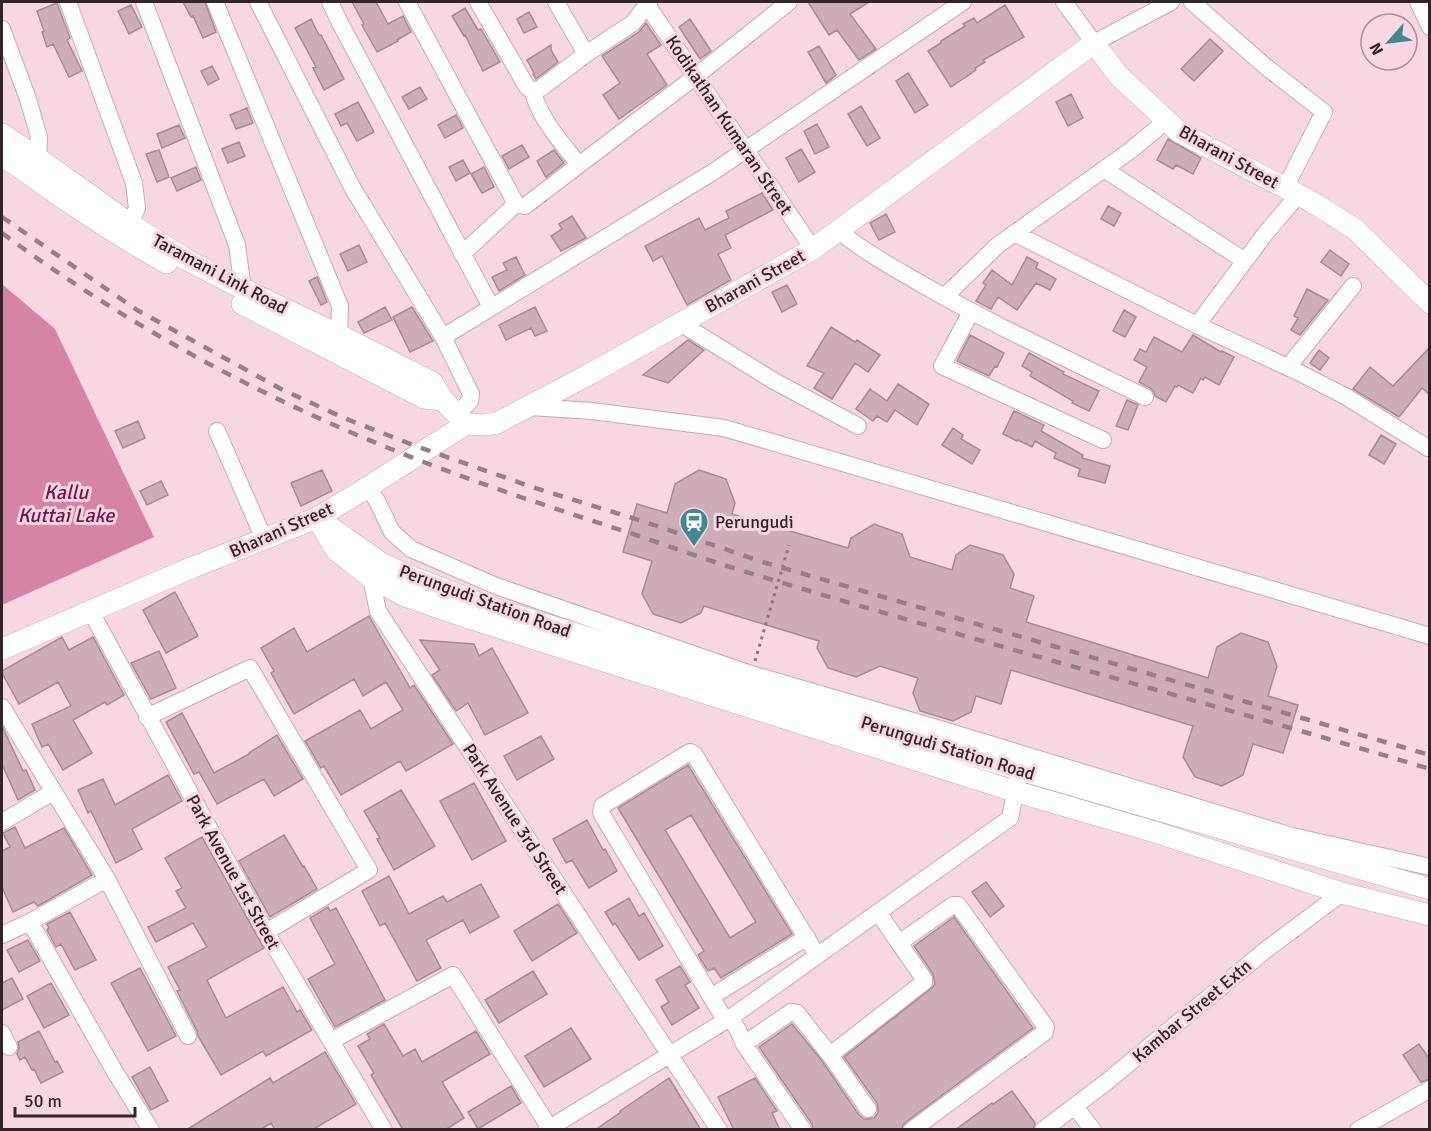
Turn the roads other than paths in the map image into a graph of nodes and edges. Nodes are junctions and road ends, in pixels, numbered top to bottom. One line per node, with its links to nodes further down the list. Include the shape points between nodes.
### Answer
1 (68, 2): 31 (street, via 134,183 137,208)
2 (144, 2): 38 (street, via 237,245)
3 (215, 2): 45 (street, via 340,306)
4 (258, 2): 46 (street, via 352,188)
5 (330, 2): 35 (street)
6 (407, 2): 30 (street)
7 (478, 2): 21 (street, via 527,87)
8 (556, 2): 19 (street)
9 (647, 2): 19 (street, via 633,23); 20 (street, Kodikathan Kumaran Street)
10 (789, 2): 20 (street)
11 (963, 2): 24 (street)
12 (1064, 2): 18 (street)
13 (1171, 2): 18 (street)
14 (1192, 2): 29 (street, via 1323,112)
15 (1418, 2): 16 (street)
16 (1430, 27)
17 (2, 29): 26 (street, via 39,137)
18 (1094, 43): 22 (street, Bharani Street, via 1118,75); 32 (street, Bharani Street)
19 (586, 54): 21 (street)
20 (696, 76): 24 (street, Kodikathan Kumaran Street); 27 (street)
21 (533, 91): 27 (street, via 541,113)
22 (1166, 120): 28 (street); 29 (street, Bharani Street, via 1179,132)
23 (2, 134): 26 (street, Taramani Link Road)
24 (745, 149): 34 (street, Kodikathan Kumaran Street); 41 (street)
25 (2, 155): 50 (street, Taramani Link Road, via 138,247)
26 (38, 158): 31 (street, Taramani Link Road)
27 (579, 165): 30 (street, via 525,206)
28 (1104, 169): 33 (street); 36 (street)
29 (1291, 191): 36 (street); 40 (street, Bharani Street, via 1355,230)
30 (516, 204): 35 (street)
31 (130, 224): 38 (street, Taramani Link Road)
32 (838, 230): 34 (street, Bharani Street); 39 (street)
33 (1014, 233): 39 (street); 44 (street)
34 (813, 249): 43 (street, Bharani Street)
35 (462, 254): 41 (street)
36 (1245, 261): 44 (street)
37 (1353, 286): 47 (street)
38 (243, 289): 45 (street, Taramani Link Road)
39 (944, 297): 42 (street)
40 (1428, 299)
41 (491, 307): 46 (street)
42 (972, 312): 48 (street); 53 (street, via 942,366)
43 (680, 324): 49 (street, Bharani Street); 51 (street)
44 (1197, 326): 47 (street)
45 (339, 335): 50 (street, Taramani Link Road, via 432,382)
46 (443, 337): 50 (street, via 471,394 471,401)
47 (1288, 368): 54 (street, via 1345,396)
48 (1145, 396)
49 (531, 407): 50 (street, Bharani Street, via 484,425); 60 (street, via 724,428)
50 (455, 413): 55 (street, Bharani Street)
51 (858, 426)
52 (217, 431): 57 (street)
53 (1103, 440)
54 (1428, 448)
55 (368, 488): 56 (street, Bharani Street); 64 (street, via 392,532 411,549 496,586)
56 (317, 518): 57 (street, Bharani Street); 58 (street, Perungudi Station Road, via 335,549); 64 (street, Perungudi Station Road, via 381,562 495,609)
57 (264, 539): 59 (street, Bharani Street)
58 (371, 578): 65 (street, Perungudi Station Road, via 405,596 469,618); 85 (street, Park Avenue 3rd Street, via 378,611)
59 (90, 610): 61 (street, Bharani Street); 63 (street, Park Avenue 1st Street)
60 (1430, 636)
61 (2, 649)
62 (2, 707): 66 (street)
63 (147, 717): 75 (street, Park Avenue 1st Street); 75 (street, via 250,668 369,870)
64 (938, 737): 65 (street, Perungudi Station Road); 68 (street, via 1292,836)
65 (1017, 781): 70 (street, Perungudi Station Road); 71 (street, Perungudi Station Road, via 1155,832); 72 (street, via 1010,818)
66 (53, 792): 67 (street); 69 (street)
67 (2, 822)
68 (1430, 867)
69 (107, 879): 74 (street); 82 (street)
70 (1430, 889)
71 (1342, 893): 73 (street, Perungudi Station Road); 88 (street, Kambar Street Extn)
72 (878, 912): 78 (street); 79 (street)
73 (1430, 915)
74 (30, 922): 76 (street); 91 (street)
75 (266, 932): 83 (street, Park Avenue 1st Street)
76 (2, 936)
77 (807, 938): 79 (street); 80 (street); 80 (street, via 694,754 690,752 678,759 600,809)
78 (900, 943): 86 (street, via 924,982); 95 (street, via 958,905 1047,1029)
79 (817, 955): 81 (street)
80 (711, 997): 81 (street)
81 (728, 1019): 84 (street); 85 (street)
82 (188, 1036)
83 (331, 1041): 90 (street, via 453,975); 92 (street, Park Avenue 1st Street)
84 (744, 1044): 86 (street, via 795,1012); 94 (street)
85 (671, 1054): 90 (street); 93 (street, Park Avenue 3rd Street)
86 (830, 1055): 89 (street)
87 (1430, 1089): 98 (street)
88 (1075, 1107): 96 (street, Kambar Street Extn); 97 (street)
89 (867, 1109)
90 (547, 1129)
91 (151, 1130)
92 (384, 1130)
93 (719, 1130)
94 (803, 1130)
95 (912, 1130)
96 (1042, 1130)
97 (1093, 1130)
98 (1358, 1130)

